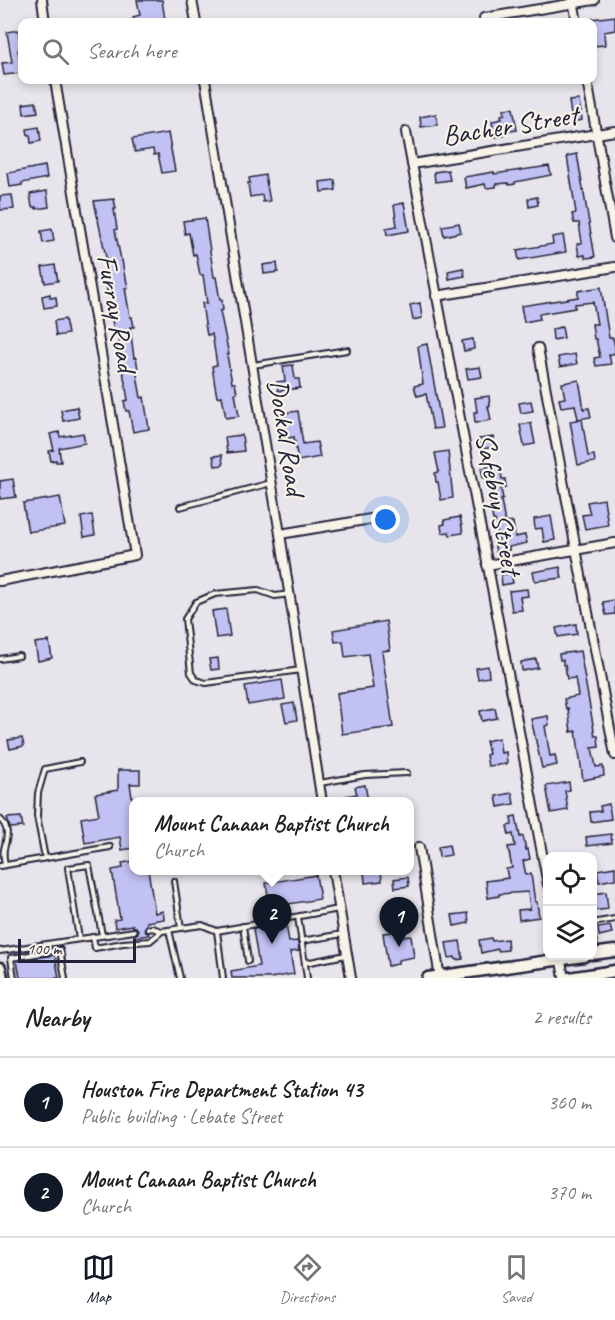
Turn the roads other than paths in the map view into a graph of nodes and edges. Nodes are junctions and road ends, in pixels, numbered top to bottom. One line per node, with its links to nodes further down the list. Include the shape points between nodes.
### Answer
1 (42, 0): 5 (street)
2 (192, 0): 6 (street)
3 (594, 0): 4 (street)
4 (573, 2): 7 (street); 8 (street)
5 (44, 18)
6 (195, 18)
7 (484, 18)
8 (576, 18)
9 (56, 84): 29 (street, Furray Road, via 135,555)
10 (206, 84): 21 (street, Dockal Road)
11 (588, 84): 14 (street)
12 (615, 131): 14 (street, Bacher Street)
13 (406, 132): 15 (street, Safebuy Street)
14 (597, 134): 15 (street, Bacher Street); 16 (street)
15 (412, 164): 18 (street, Safebuy Street)
16 (615, 238)
17 (615, 267): 18 (street)
18 (436, 296): 28 (street, Safebuy Street)
19 (538, 348): 27 (street)
20 (347, 350): 21 (lane)
21 (252, 365): 22 (street, Dockal Road)
22 (272, 483): 23 (lane); 25 (street, Dockal Road)
23 (180, 507)
24 (371, 519): 25 (street)
25 (280, 534): 30 (street, Dockal Road)
26 (615, 543): 27 (street)
27 (575, 549): 28 (street); 34 (street)
28 (487, 565): 43 (street, Safebuy Street)
29 (0, 581)
30 (290, 594): 33 (street, Dockal Road); 33 (lane, via 275,596 258,590 215,594 196,602 185,619 191,673 196,680 206,683)
31 (20, 656): 32 (lane)
32 (0, 659)
33 (302, 670): 37 (street, Dockal Road)
34 (615, 755)
35 (80, 762): 42 (lane, via 45,769 38,793 38,816)
36 (407, 774): 37 (lane, via 365,775)
37 (319, 783): 38 (street, Dockal Road)
38 (321, 797)
39 (0, 819): 44 (lane, via 7,839)
40 (110, 847): 42 (lane)
41 (419, 847): 82 (street)
42 (45, 858): 44 (lane)
43 (543, 859)
44 (3, 865)
45 (334, 875): 47 (street)
46 (174, 881): 52 (lane)
47 (339, 909): 48 (lane); 59 (street)
48 (298, 917): 51 (lane); 63 (lane)
49 (615, 919): 50 (lane)
50 (597, 922)
51 (243, 926): 57 (lane); 71 (lane)
52 (181, 928): 54 (lane); 57 (lane, via 202,925)
53 (148, 929): 56 (lane)
54 (169, 930): 56 (lane); 78 (lane)
55 (134, 931): 58 (lane)
56 (162, 931): 64 (lane, via 150,941)
57 (217, 931): 79 (lane)
58 (120, 933): 60 (lane); 64 (lane)
59 (343, 934): 63 (lane); 68 (street)
60 (102, 935): 61 (lane); 62 (lane, via 89,865 68,868)
61 (93, 937): 62 (lane); 64 (lane, via 95,948)
62 (79, 939): 65 (lane)
63 (301, 941): 72 (lane)
64 (123, 943)
65 (0, 951)
66 (615, 951): 67 (main road)
67 (597, 953)
68 (346, 955): 72 (lane); 81 (street)
69 (543, 960): 82 (main road)
70 (561, 960): 83 (street)
71 (248, 961)
72 (305, 963): 80 (lane)
73 (0, 968): 75 (main road)
74 (615, 971): 84 (main road)
75 (2, 978)
76 (14, 978): 77 (lane, via 11,958 60,950)
77 (65, 978)
78 (180, 978)
79 (223, 978)
80 (307, 978)
81 (351, 978)
82 (436, 978)
83 (564, 978)
84 (568, 978)

